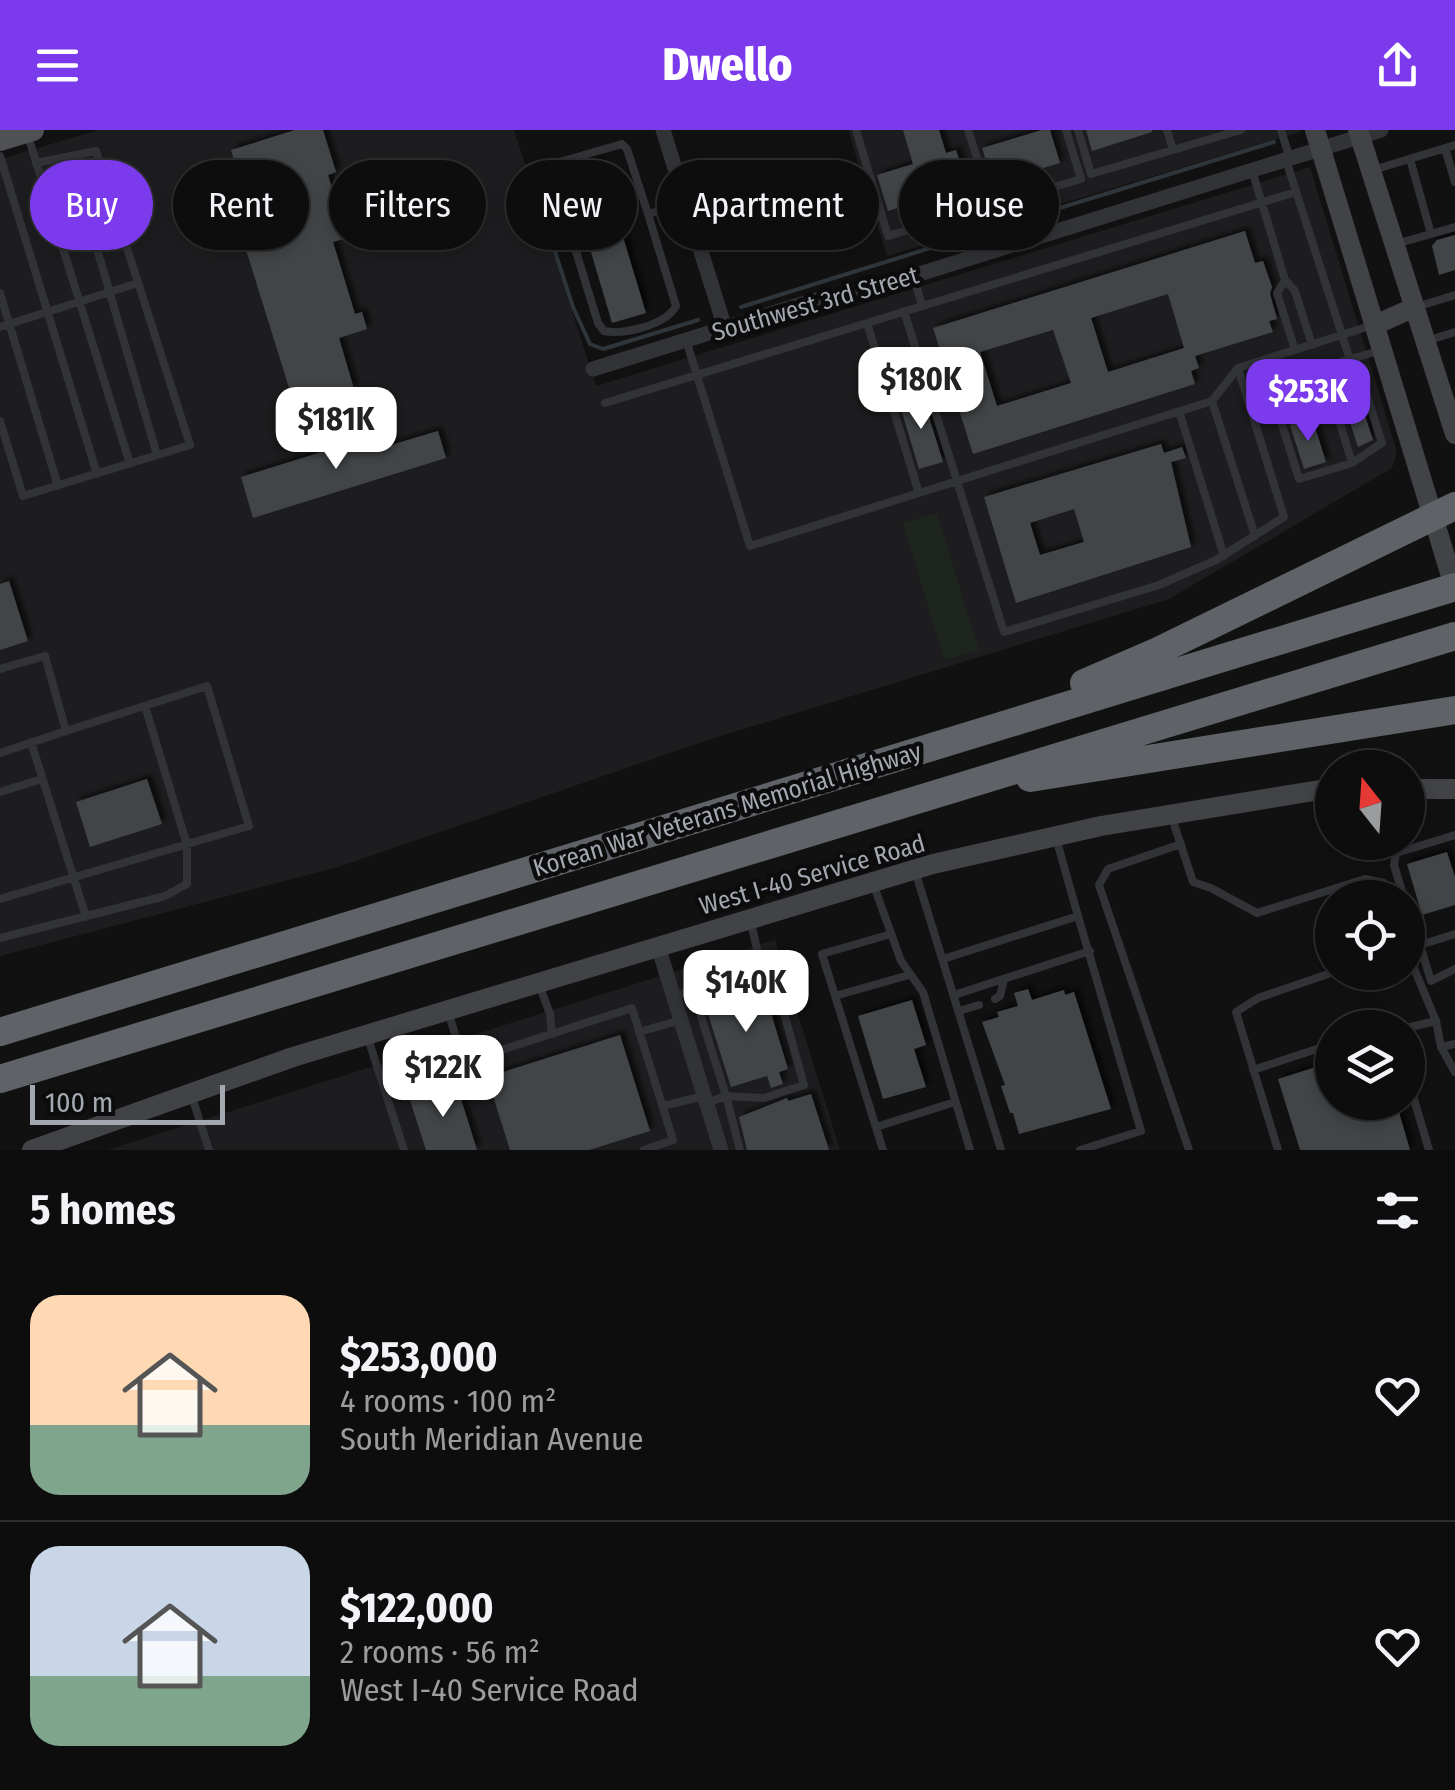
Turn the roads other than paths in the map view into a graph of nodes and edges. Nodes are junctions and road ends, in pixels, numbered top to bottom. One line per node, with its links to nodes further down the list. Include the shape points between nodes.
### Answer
1 (663, 130): 24 (street)
2 (856, 130): 37 (lane, via 888,236)
3 (1066, 130): 30 (lane, via 1081,179)
4 (1078, 130): 17 (lane, via 1091,174)
5 (1167, 130): 17 (lane)
6 (1193, 130): 14 (lane)
7 (1242, 130): 14 (lane)
8 (1281, 130): 20 (lane)
9 (30, 131): 12 (main road); 22 (lane)
10 (971, 131): 25 (lane)
11 (1367, 132): 13 (street, Southwest 3rd Street); 27 (street)
12 (0, 140)
13 (1318, 140): 20 (street, Southwest 3rd Street); 56 (street)
14 (1197, 143): 17 (lane)
15 (1455, 145): 16 (lane)
16 (1444, 148): 21 (lane); 29 (lane)
17 (1173, 150)
18 (0, 156): 28 (lane)
19 (70, 156): 23 (lane); 45 (lane, via 96,151); 46 (lane)
20 (1288, 159): 26 (street, Southwest 3rd Street); 31 (lane)
21 (1410, 159): 27 (lane); 38 (lane)
22 (35, 160)
23 (51, 160)
24 (672, 160)
25 (979, 160)
26 (1252, 170): 32 (lane); 36 (street, Southwest 3rd Street)
27 (1372, 170): 39 (street)
28 (3, 173): 53 (lane)
29 (1455, 182)
30 (1059, 185)
31 (1296, 192): 32 (lane); 59 (lane)
32 (1262, 202): 44 (lane); 50 (lane)
33 (657, 212): 34 (lane)
34 (648, 214): 34 (lane, via 622,144 556,162 551,170 604,331 662,320 676,306)
35 (1455, 227): 38 (lane)
36 (1059, 229)
37 (899, 233)
38 (1431, 234): 39 (lane)
39 (1396, 244): 51 (street)
40 (63, 250): 49 (lane)
41 (700, 250): 57 (street)
42 (993, 250): 43 (street, Southwest 3rd Street)
43 (913, 276): 50 (lane); 57 (street, Southwest 3rd Street)
44 (1285, 280): 62 (lane); 63 (lane, via 1276,294)
45 (138, 283): 46 (lane); 77 (lane, via 190,445)
46 (109, 292): 49 (lane); 77 (lane)
47 (0, 293): 55 (lane)
48 (1455, 295): 51 (lane)
49 (79, 301): 53 (lane); 79 (lane)
50 (922, 305): 52 (lane)
51 (1415, 307): 56 (street); 61 (street)
52 (904, 311): 54 (lane); 81 (lane)
53 (48, 312): 55 (lane); 80 (lane)
54 (866, 322): 69 (lane); 83 (lane)
55 (5, 325): 82 (lane)
56 (1374, 325): 59 (lane); 64 (street)
57 (725, 328): 60 (street, Southwest 3rd Street)
58 (1455, 332): 61 (lane)
59 (1342, 335): 62 (lane); 65 (lane)
60 (686, 340): 68 (street, Southwest 3rd Street); 69 (lane)
61 (1426, 341): 76 (street)
62 (1312, 345): 63 (lane)
63 (1295, 350): 67 (lane)
64 (1382, 350): 65 (lane); 84 (street)
65 (1353, 359): 66 (lane); 78 (lane, via 1382,443)
66 (1323, 367): 70 (lane); 73 (lane, via 1268,380)
67 (1238, 368): 71 (lane); 85 (lane, via 1284,517)
68 (593, 369)
69 (696, 375): 72 (lane); 83 (lane, via 750,546)
70 (1330, 389): 73 (lane); 78 (lane)
71 (1212, 400): 74 (lane); 85 (lane)
72 (605, 403)
73 (1276, 406): 78 (lane, via 1299,479)
74 (1179, 411): 81 (lane); 86 (lane)
75 (0, 421): 82 (lane, via 23,496)
76 (1454, 424)
77 (157, 455): 79 (lane)
78 (1352, 463)
79 (130, 464): 80 (lane)
80 (97, 474): 82 (lane)
81 (956, 479): 83 (lane); 86 (lane, via 1004,632 1159,585)
82 (58, 486)
83 (918, 490)
84 (1444, 511): 87 (street); 93 (highway, via 1158,651)
85 (1255, 536): 86 (lane)
86 (1224, 556)
87 (1455, 588): 93 (highway, Korean War Veterans Memorial Highway)
88 (1442, 640): 101 (highway, Korean War Veterans Memorial Highway)
89 (0, 670): 92 (lane, via 45,656)
90 (145, 706): 92 (lane); 106 (lane); 106 (lane, via 208,686 249,826)
91 (1455, 710): 101 (highway)
92 (66, 731): 94 (lane)
93 (949, 740): 143 (highway, Korean War Veterans Memorial Highway)
94 (31, 742): 95 (lane); 96 (lane)
95 (0, 753)
96 (42, 779): 100 (lane); 108 (lane)
97 (1425, 788): 98 (street)
98 (1455, 789)
99 (1315, 791): 102 (street, West I-40 Service Road)
100 (0, 792)
101 (940, 792): 152 (highway, Korean War Veterans Memorial Highway)
102 (1170, 814): 104 (street, West I-40 Service Road); 105 (lane)
103 (1455, 835): 109 (lane, via 1396,853)
104 (1055, 836): 107 (street, West I-40 Service Road); 113 (lane)
105 (1181, 844): 111 (lane, via 1194,882 1257,913); 170 (lane, via 1108,869 1099,885)
106 (187, 845): 108 (lane); 114 (lane, via 188,884)
107 (915, 869): 110 (street, West I-40 Service Road); 122 (lane)
108 (73, 879): 112 (lane); 114 (lane)
109 (1399, 880)
110 (873, 882): 115 (street, West I-40 Service Road); 116 (lane)
111 (1315, 895)
112 (0, 900)
113 (1078, 916): 121 (lane); 122 (lane)
114 (86, 917): 118 (lane)
115 (750, 918): 120 (street, West I-40 Service Road); 123 (lane)
116 (891, 934): 126 (lane); 134 (lane, via 822,954)
117 (1455, 934): 119 (lane)
118 (0, 938)
119 (1425, 943)
120 (658, 946): 131 (street, West I-40 Service Road); 135 (street)
121 (1090, 951): 128 (lane); 169 (lane, via 1141,1131)
122 (943, 958): 133 (lane)
123 (760, 962): 132 (lane); 154 (lane, via 774,977 804,1085 764,1098)
124 (1455, 969): 130 (lane)
125 (1425, 974): 130 (lane)
126 (909, 975): 134 (lane); 156 (lane, via 923,992)
127 (1315, 978): 150 (lane, via 1236,1012)
128 (1004, 979): 133 (lane); 136 (lane)
129 (1425, 982): 130 (lane)
130 (1427, 985): 141 (lane)
131 (541, 989): 138 (street, West I-40 Service Road); 145 (lane)
132 (693, 991): 135 (lane); 154 (lane)
133 (954, 995): 139 (lane)
134 (835, 996): 159 (lane)
135 (674, 998): 140 (street)
136 (995, 999)
137 (978, 1004): 139 (lane)
138 (448, 1010): 145 (lane, via 464,1062); 146 (street, West I-40 Service Road)
139 (958, 1011): 168 (lane)
140 (681, 1020): 144 (lane); 155 (street)
141 (1436, 1021): 142 (lane); 148 (lane)
142 (1425, 1024)
143 (0, 1032)
144 (640, 1032): 145 (lane, via 632,1008); 157 (lane)
145 (552, 1034)
146 (367, 1035): 153 (street, West I-40 Service Road); 162 (lane)
147 (1455, 1044): 148 (lane)
148 (1441, 1048): 151 (lane)
149 (1315, 1050): 150 (lane)
150 (1253, 1070): 171 (lane)
151 (1455, 1072)
152 (0, 1080)
153 (191, 1092): 160 (street, West I-40 Service Road); 161 (lane)
154 (726, 1096): 155 (lane); 165 (lane)
155 (706, 1100): 157 (lane); 164 (street)
156 (956, 1102): 159 (lane); 167 (lane)
157 (662, 1106): 163 (lane, via 674,1140)
158 (1420, 1120): 172 (lane)
159 (876, 1127): 166 (lane)
160 (32, 1150)
161 (209, 1150)
162 (404, 1150)
163 (644, 1150)
164 (721, 1150)
165 (740, 1150)
166 (883, 1150)
167 (970, 1150)
168 (1001, 1150)
169 (1080, 1150)
170 (1188, 1150)
171 (1278, 1150)
172 (1429, 1150)

